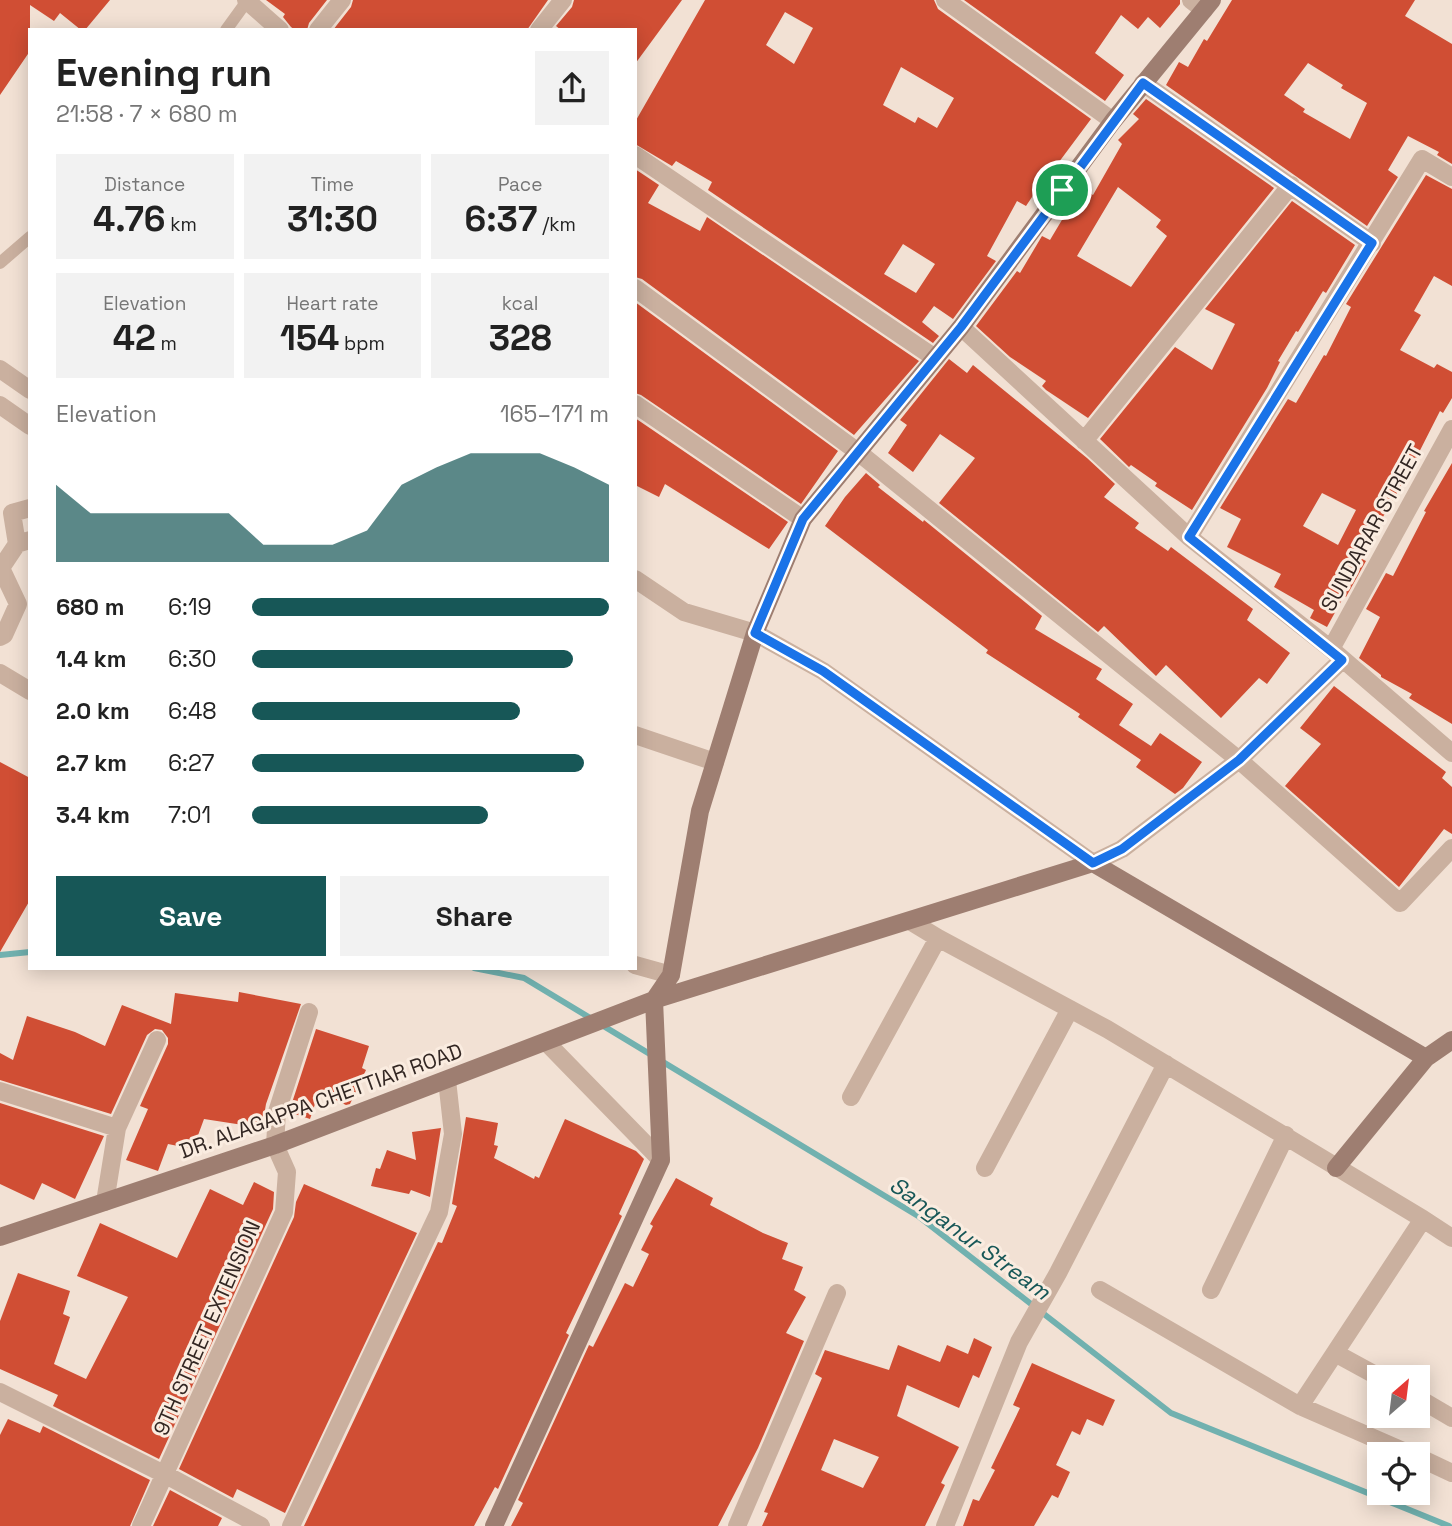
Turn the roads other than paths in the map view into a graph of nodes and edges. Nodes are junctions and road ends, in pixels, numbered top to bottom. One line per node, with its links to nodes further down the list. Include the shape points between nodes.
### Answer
1 (247, 0): 6 (lane); 7 (street)
2 (342, 0): 8 (street)
3 (563, 0): 9 (street)
4 (945, 0): 11 (street)
5 (1202, 3): 10 (street)
6 (227, 28)
7 (278, 28)
8 (320, 28)
9 (541, 28)
10 (1143, 83): 11 (street); 14 (street)
11 (1113, 121): 19 (street)
12 (637, 156): 20 (street)
13 (1452, 177): 16 (street, via 1422,159)
14 (1291, 185): 16 (street); 27 (street)
15 (28, 239): 17 (lane)
16 (1372, 243): 31 (street)
17 (0, 263)
18 (637, 289): 28 (street)
19 (961, 327): 20 (street); 27 (street)
20 (935, 358): 28 (street)
21 (0, 369): 22 (street)
22 (28, 389)
23 (0, 405): 25 (street)
24 (637, 405): 30 (street)
25 (28, 425)
26 (1452, 429): 37 (street, SUNDARAR STREET)
27 (1084, 441): 31 (street)
28 (858, 452): 30 (street); 42 (street)
29 (28, 509): 32 (street, via 12,513)
30 (803, 519): 35 (street)
31 (1189, 537): 37 (street)
32 (23, 542): 33 (street)
33 (1, 567): 36 (street, via 18,604)
34 (637, 580): 35 (street, via 684,612)
35 (755, 633): 43 (street); 45 (street, via 823,671)
36 (1, 635)
37 (1337, 654): 41 (street); 42 (street, SUNDARAR STREET)
38 (0, 673): 39 (street)
39 (28, 690)
40 (637, 735): 43 (street)
41 (1452, 753)
42 (1239, 760): 44 (street, via 1400,903); 45 (street, SUNDARAR STREET, via 1122,849)
43 (715, 762): 49 (street, via 700,811)
44 (1452, 848)
45 (1093, 863): 46 (street, DR. ALAGAPPA CHETTIAR ROAD); 56 (street)
46 (910, 921): 47 (street); 50 (street, DR. ALAGAPPA CHETTIAR ROAD)
47 (938, 937): 51 (street); 60 (street)
48 (637, 966): 49 (street)
49 (671, 975): 50 (street)
50 (654, 1000): 55 (street, DR. ALAGAPPA CHETTIAR ROAD); 64 (street)
51 (1070, 1009): 57 (street); 65 (street)
52 (309, 1012): 63 (street, via 276,1112)
53 (156, 1040): 61 (street)
54 (1452, 1040): 56 (street)
55 (552, 1041): 58 (street, DR. ALAGAPPA CHETTIAR ROAD); 64 (street)
56 (1426, 1058): 66 (street)
57 (1166, 1064): 62 (street); 89 (street, via 1022,1335)
58 (447, 1080): 63 (street, DR. ALAGAPPA CHETTIAR ROAD); 86 (street, via 453,1135 439,1212)
59 (0, 1091): 61 (street)
60 (851, 1097)
61 (117, 1128): 67 (street)
62 (1286, 1135): 66 (street); 72 (street)
63 (275, 1145): 67 (street, DR. ALAGAPPA CHETTIAR ROAD); 83 (street, 9TH STREET EXTENSION, via 287,1172 284,1212)
64 (661, 1160): 87 (street)
65 (985, 1168)
66 (1336, 1168): 68 (street)
67 (105, 1202): 69 (street, DR. ALAGAPPA CHETTIAR ROAD)
68 (1423, 1219): 70 (street); 74 (street)
69 (0, 1237)
70 (1452, 1238)
71 (1100, 1290): 78 (street)
72 (1211, 1290)
73 (837, 1293): 88 (street)
74 (1335, 1353): 75 (street); 78 (street)
75 (1367, 1370)
76 (0, 1392): 83 (street)
77 (1430, 1405): 79 (street)
78 (1300, 1406): 80 (street)
79 (1452, 1418)
80 (1382, 1442)
81 (1430, 1463): 82 (street)
82 (1452, 1473)
83 (166, 1475): 84 (street, 9TH STREET EXTENSION); 85 (street)
84 (141, 1526)
85 (261, 1526)
86 (291, 1526)
87 (494, 1526)
88 (737, 1526)
89 (945, 1526)

